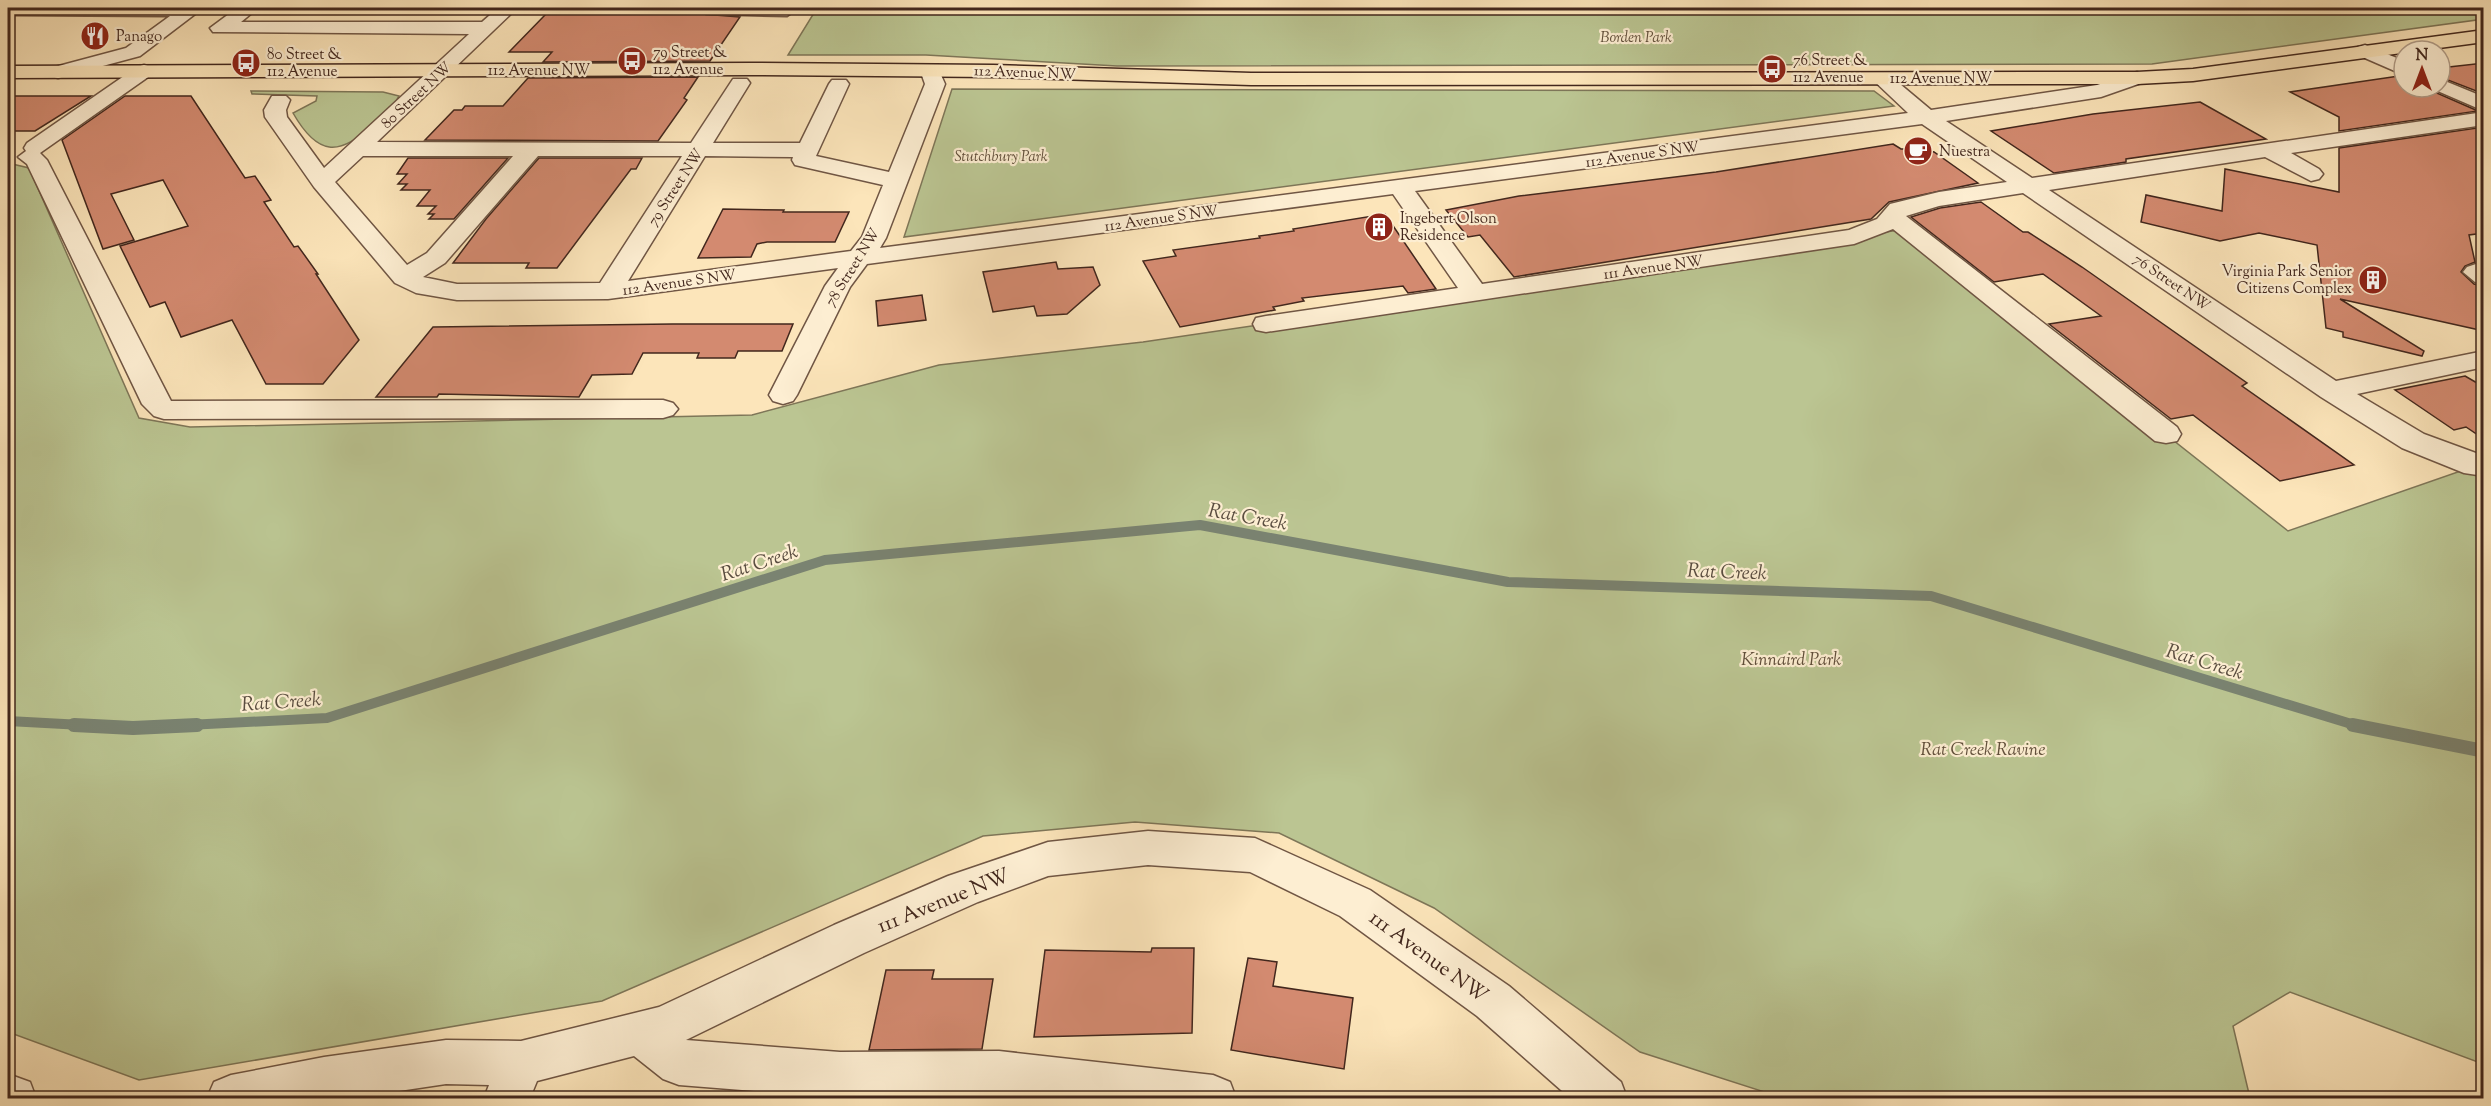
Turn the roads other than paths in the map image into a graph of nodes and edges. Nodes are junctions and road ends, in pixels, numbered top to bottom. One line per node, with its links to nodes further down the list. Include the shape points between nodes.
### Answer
1 (249, 8): 7 (street, via 220,28)
2 (508, 8): 7 (street, 80 Street NW)
3 (706, 8): 6 (street)
4 (8, 9): 5 (street)
5 (192, 9): 10 (street)
6 (787, 10)
7 (487, 28): 16 (street, 80 Street NW)
8 (2484, 36): 9 (main road, 112 Avenue NW)
9 (2366, 51): 11 (street); 18 (main road, 112 Avenue NW, via 2193,75)
10 (133, 52): 12 (street, via 138,65); 14 (street)
11 (2392, 63)
12 (149, 71): 14 (main road, 112 Avenue NW); 16 (main road, 112 Avenue NW); 21 (street)
13 (8, 72): 14 (main road, 112 Avenue NW)
14 (58, 72)
15 (933, 77): 16 (main road, 112 Avenue NW); 17 (main road, 112 Avenue NW, via 1137,83 1251,79); 22 (main road, 112 Avenue NW); 35 (street, 78 Street NW)
16 (435, 78): 19 (main road, 112 Avenue NW); 21 (main road, 112 Avenue NW); 28 (street, 80 Street NW)
17 (1881, 78): 18 (main road, 112 Avenue NW); 26 (street, 76 Street NW)
18 (2137, 78): 26 (street, 112 Avenue S NW, via 2101,91)
19 (740, 83): 22 (main road, 112 Avenue NW); 30 (street, 79 Street NW)
20 (8, 84): 21 (main road, 112 Avenue NW)
21 (127, 84): 33 (street)
22 (839, 84): 31 (street)
23 (2452, 90): 25 (street)
24 (279, 100): 36 (street, 112 Avenue S NW, via 276,117)
25 (2484, 105)
26 (1926, 117): 37 (street, 112 Avenue S NW); 38 (street, 76 Street NW)
27 (2484, 118): 32 (street)
28 (358, 149): 29 (street); 36 (street, 80 Street NW)
29 (531, 150): 30 (street); 41 (street, via 436,258)
30 (699, 150): 31 (street); 42 (street, 79 Street NW)
31 (808, 150): 35 (street, via 803,160)
32 (2269, 150): 34 (street); 38 (street)
33 (21, 153): 48 (street, via 36,160 157,404 164,410 484,410 515,422 534,424 557,422 584,409)
34 (2311, 174)
35 (897, 181): 40 (street, 78 Street NW, via 874,238)
36 (322, 182): 41 (street, 112 Avenue S NW)
37 (1399, 186): 40 (street, 112 Avenue S NW); 43 (street)
38 (2030, 186): 39 (street, 111 Avenue NW, via 1898,209); 46 (street, 76 Street NW)
39 (1894, 218): 43 (street, 111 Avenue NW, via 1854,237); 49 (street)
40 (857, 258): 42 (street, 112 Avenue S NW); 47 (street, 78 Street NW, via 838,286)
41 (404, 278): 42 (street, 112 Avenue S NW, via 425,287 457,292)
42 (608, 291)
43 (1475, 293): 44 (street, 111 Avenue NW)
44 (1266, 324)
45 (2484, 359): 46 (street)
46 (2331, 391): 50 (street, 76 Street NW, via 2413,441)
47 (783, 395)
48 (663, 409)
49 (2166, 434)
50 (2479, 466)
51 (640, 1033): 52 (street, 111 Avenue NW); 56 (street, via 679,1063 840,1075 999,1073); 57 (street, 111 Avenue NW, via 665,1027 963,889 1048,859 1148,848 1255,855 1355,903 1492,1001)
52 (514, 1080): 55 (street, 111 Avenue NW, via 446,1062)
53 (8, 1097): 54 (street)
54 (13, 1098)
55 (231, 1098)
56 (1213, 1098)
57 (1604, 1098)

